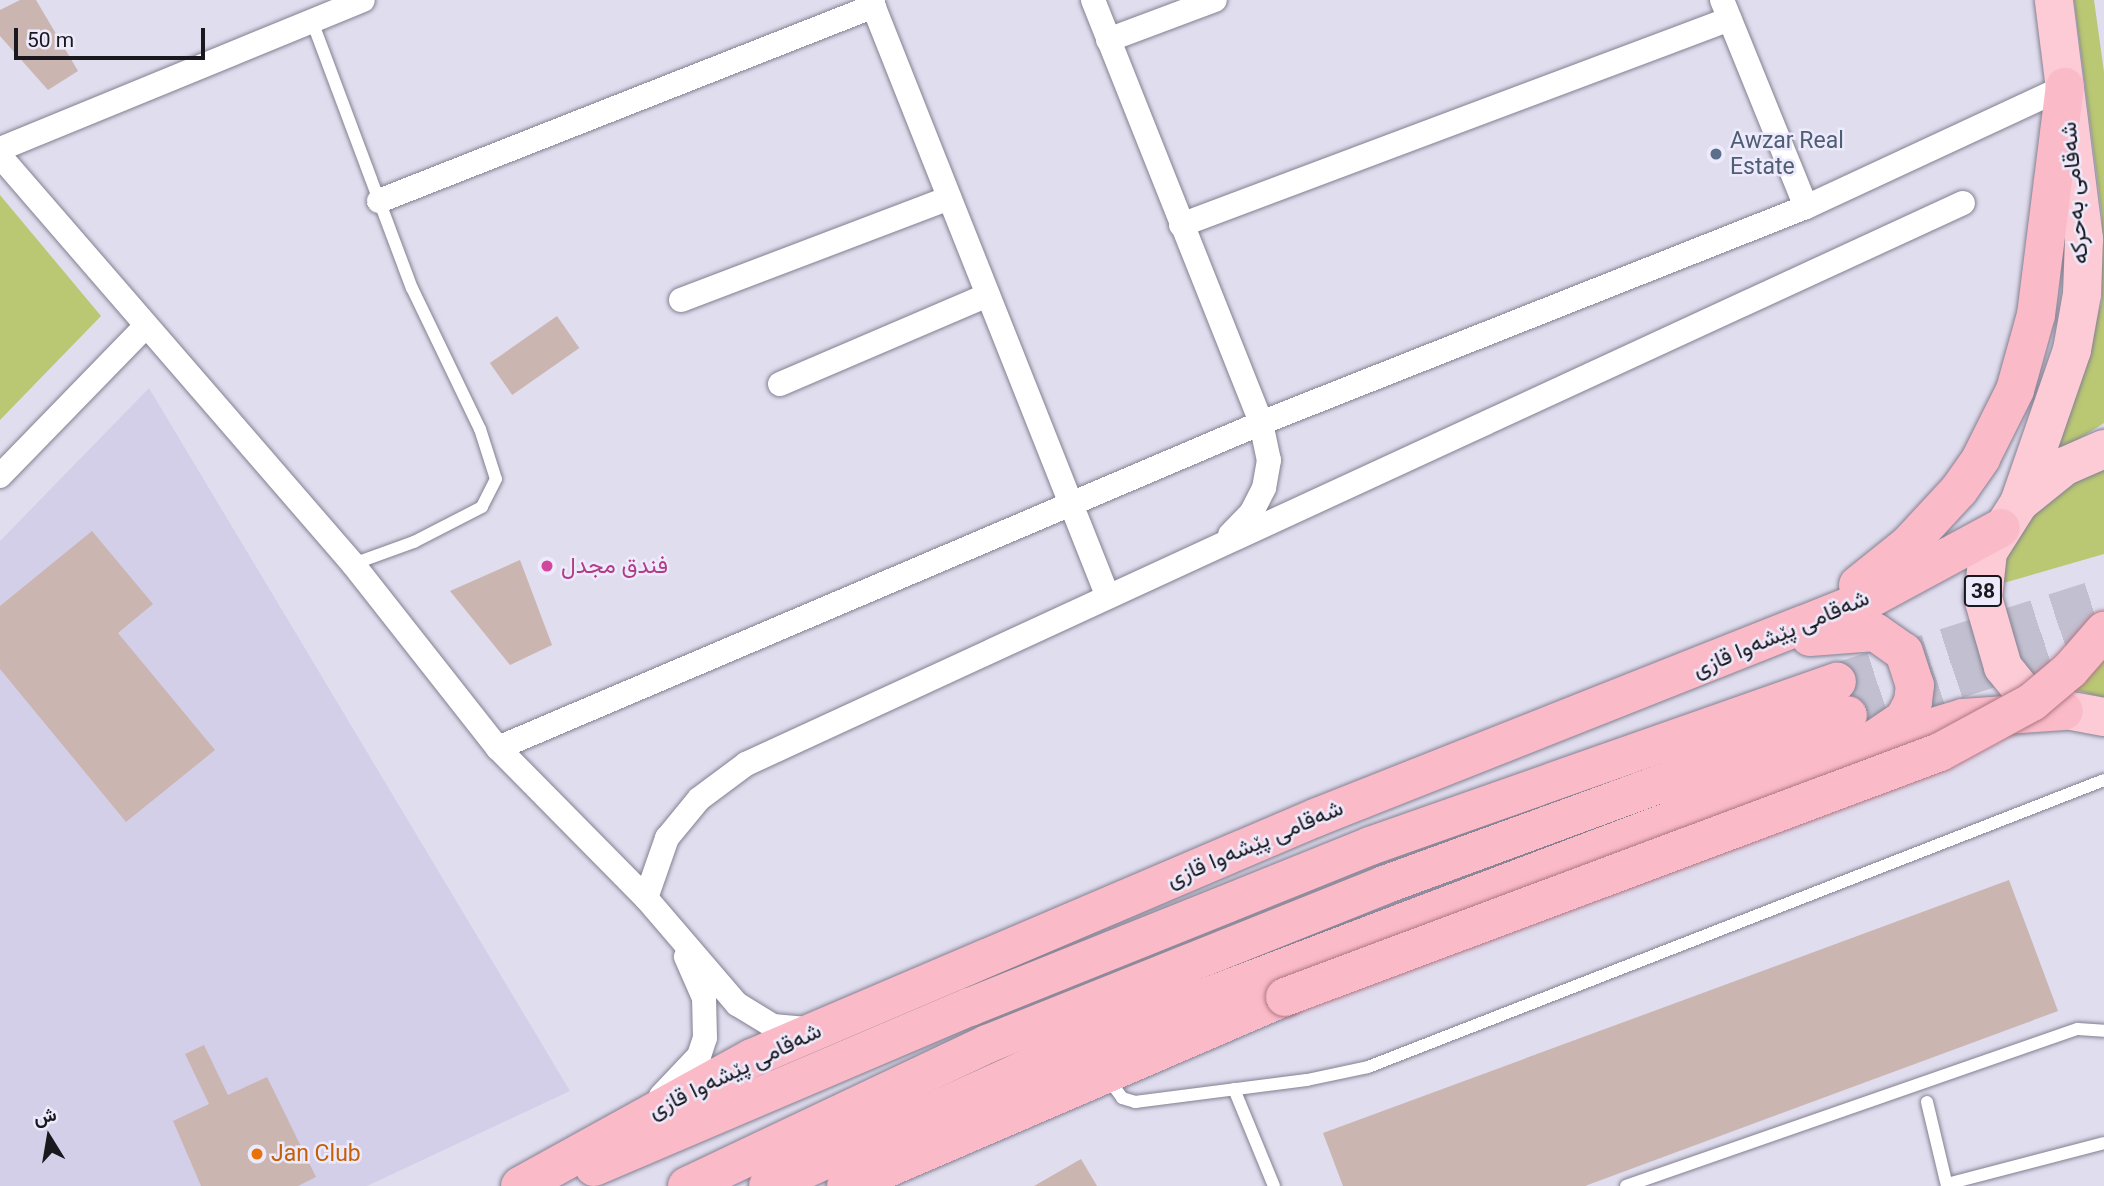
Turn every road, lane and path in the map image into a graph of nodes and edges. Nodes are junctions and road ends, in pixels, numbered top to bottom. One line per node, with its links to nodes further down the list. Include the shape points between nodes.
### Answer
1 (363, 0): 7 (street)
2 (1093, 0): 8 (street)
3 (1215, 0): 8 (street)
4 (2054, 0): 9 (main road, شەقامی بەحرکە / 38)
5 (872, 3): 12 (street); 13 (street)
6 (1726, 10): 15 (street); 16 (street)
7 (312, 21): 10 (street); 13 (lane)
8 (1108, 40): 16 (street)
9 (2064, 87): 15 (street); 25 (main road, شەقامی بەحرکە / 38, via 2084,239 2082,294 2072,351); 31 (highway, via 2036,315 2015,390 1981,458 1931,523 1885,566 1828,603)
10 (0, 149)
11 (0, 156): 19 (street)
12 (948, 198): 17 (street); 18 (street)
13 (379, 201): 27 (lane, via 412,288 480,429 496,479 482,507 414,542)
14 (1963, 203): 26 (street)
15 (1806, 207): 21 (street)
16 (1181, 225): 21 (street)
17 (988, 295): 20 (street); 24 (street)
18 (681, 300)
19 (146, 326): 23 (street); 27 (street)
20 (780, 384)
21 (1261, 423): 24 (street); 26 (street, via 1269,460 1264,488 1251,513)
22 (2104, 449): 25 (main road, شەقامی پێشەوا قازی / 38, via 2065,466)
23 (0, 476)
24 (1073, 501): 28 (street); 36 (street)
25 (2010, 515): 30 (highway, شەقامی پێشەوا قازی, via 1875,596); 32 (main road, شەقامی پێشەوا قازی / 38, via 1988,552 1983,576 1986,620 2003,667 2024,693 2039,705)
26 (1219, 546): 28 (street)
27 (353, 564): 36 (street)
28 (1108, 597): 38 (street, via 746,764 699,799 667,838)
29 (2104, 631): 41 (highway, bridge, via 2070,670 2032,702 1940,752 1285,997)
30 (1737, 654): 31 (highway, شەقامی پێشەوا قازی); 33 (highway, via 1857,630 1891,640 1912,667 1913,702 1904,719)
31 (1674, 679): 39 (highway, شەقامی پێشەوا قازی, via 1315,818)
32 (2064, 711): 33 (highway, شەقامی پێشەوا قازی, via 1963,718); 34 (main road, شەقامی پێشەوا قازی / 38); 35 (main road)
33 (1846, 716): 48 (highway, شەقامی پێشەوا قازی, via 1370,846 970,1007); 49 (highway, شەقامی پێشەوا قازی, via 1384,885 999,1039); 50 (highway, شەقامی پێشەوا قازی, via 1075,1046)
34 (2104, 718)
35 (2104, 740)
36 (498, 748): 38 (street)
37 (2104, 780): 42 (lane, via 1368,1067)
38 (646, 898): 39 (street, via 737,1003 758,1020 791,1030); 44 (street, via 692,967 707,1020 699,1056)
39 (829, 1025): 44 (highway, شەقامی پێشەوا قازی, via 752,1058)
40 (2104, 1031): 53 (lane, via 2078,1029)
41 (1105, 1074): 42 (lane, via 1129,1101); 51 (highway)
42 (1234, 1089): 52 (lane)
43 (1927, 1102): 46 (lane)
44 (634, 1120): 47 (highway, شەقامی پێشەوا قازی)
45 (2104, 1143): 46 (lane)
46 (1947, 1185)
47 (520, 1186)
48 (550, 1186)
49 (687, 1186)
50 (768, 1186)
51 (846, 1186)
52 (1274, 1186)
53 (1626, 1186)

